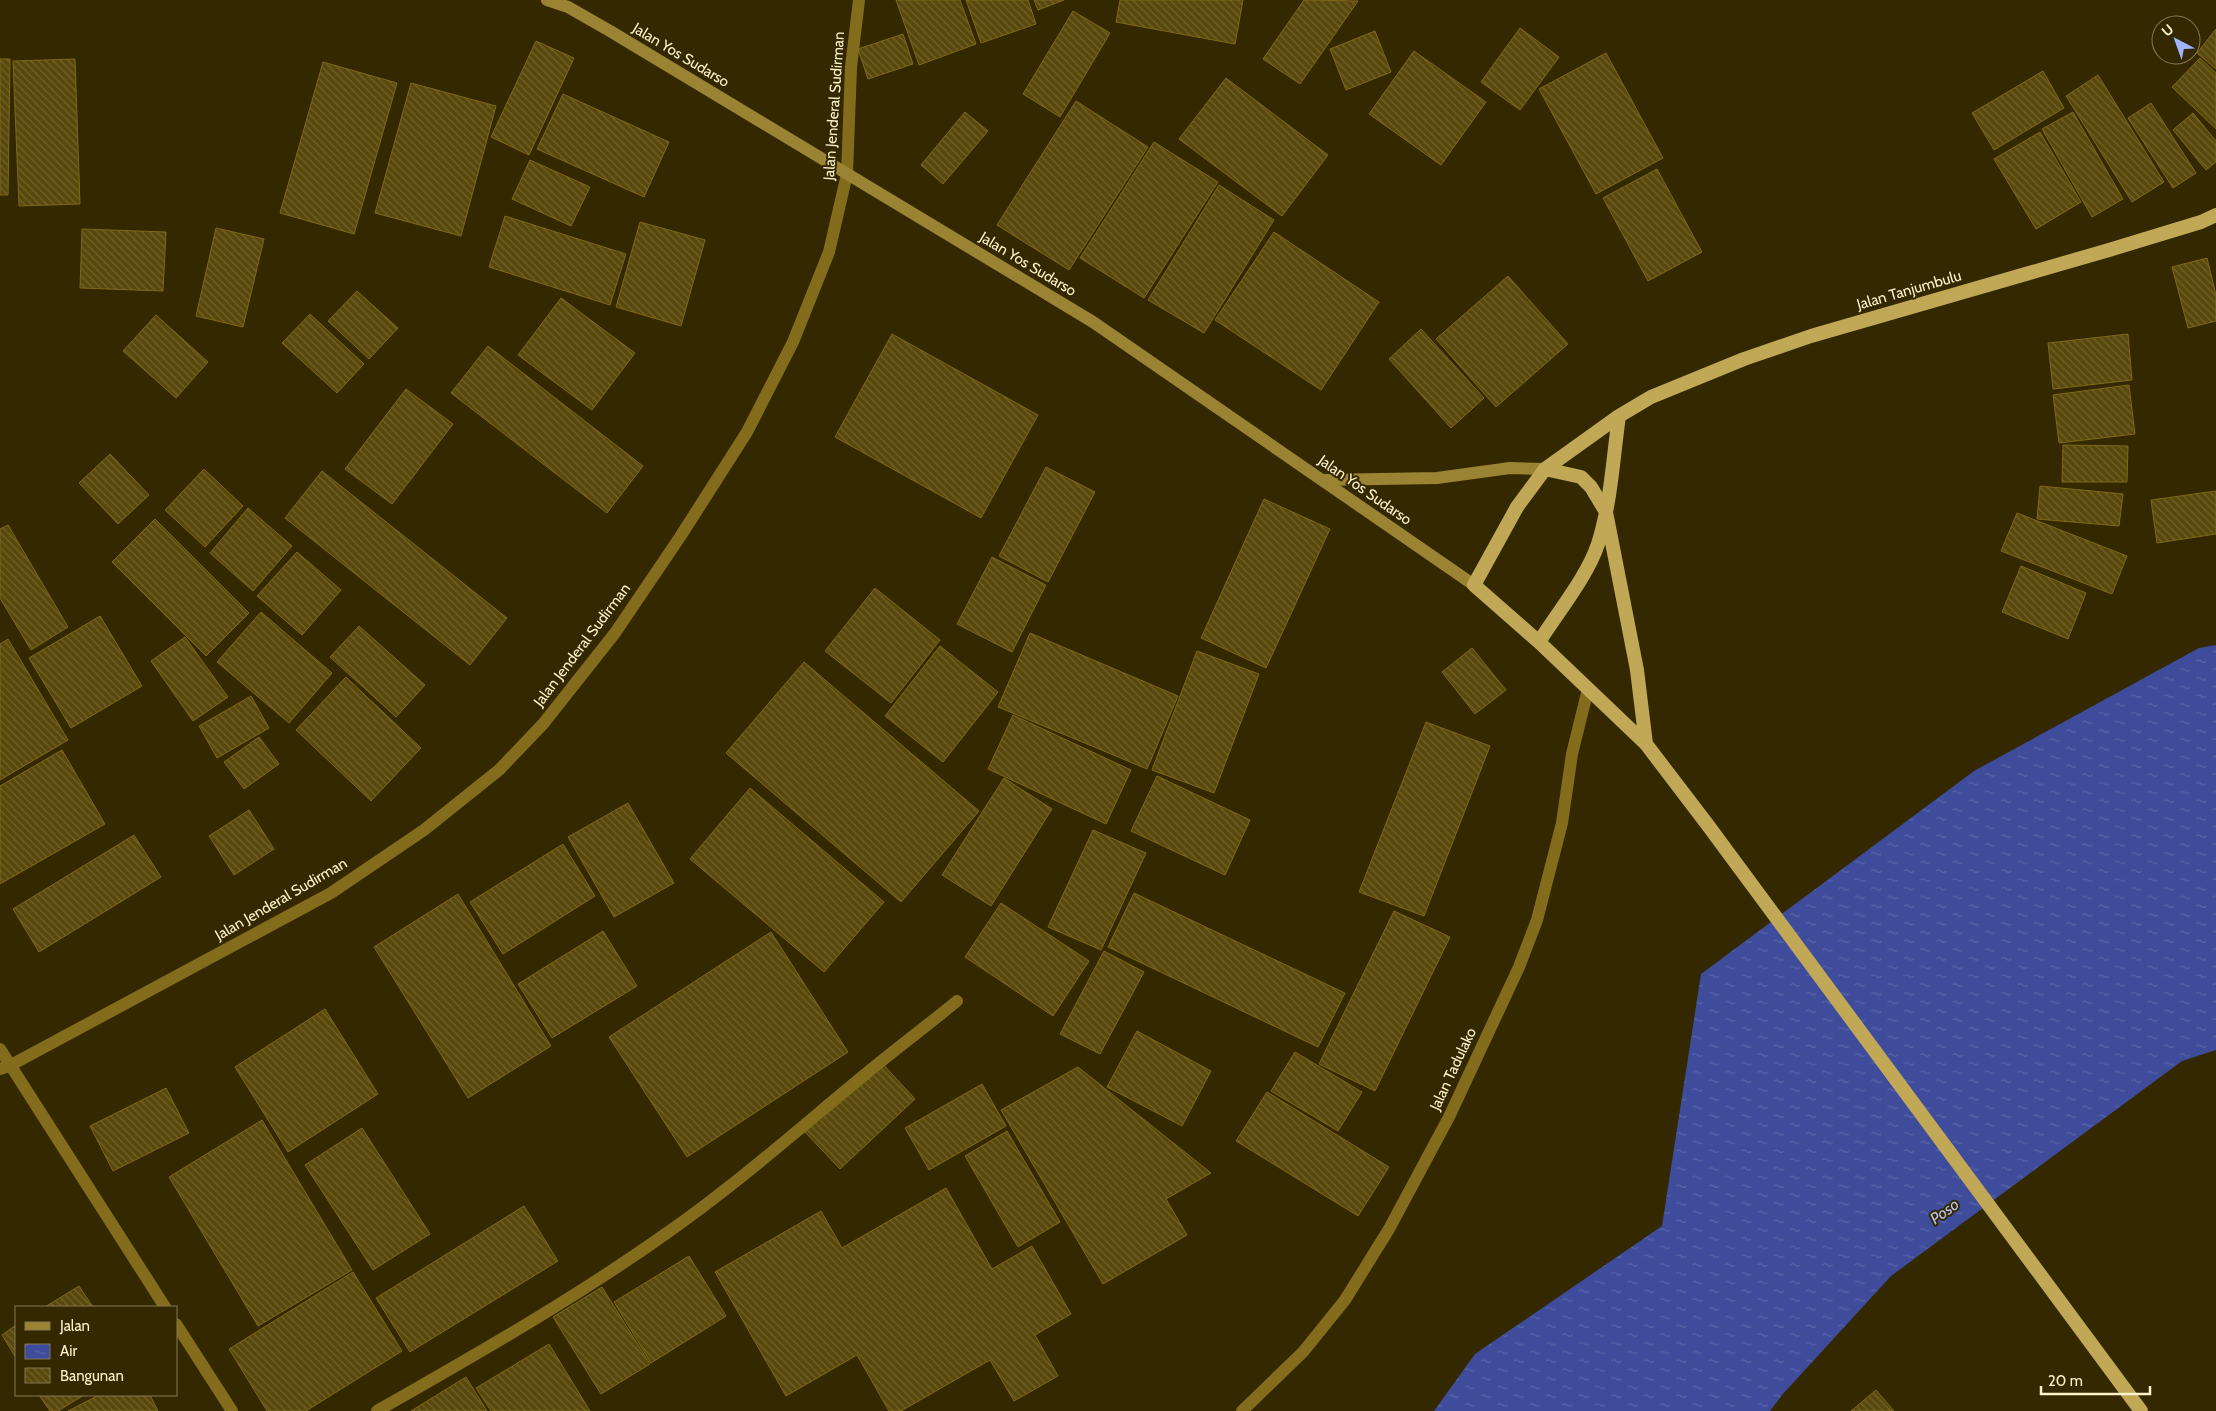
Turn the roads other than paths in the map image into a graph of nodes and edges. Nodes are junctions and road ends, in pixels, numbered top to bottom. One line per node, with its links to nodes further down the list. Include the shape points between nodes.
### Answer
1 (547, 0): 3 (main road, Jalan Yos Sudarso, via 568,7 610,31)
2 (859, 0): 3 (street, Jalan Jenderal Sudirman, via 851,67)
3 (847, 174): 7 (main road, Jalan Yos Sudarso, via 1093,322); 15 (street, Jalan Jenderal Sudirman, via 829,252 793,342 747,432 615,633 543,724 498,770 424,830 331,893)
4 (2216, 215): 5 (highway, Jalan Tanjumbulu, via 2109,250 1811,336 1692,379)
5 (1619, 416): 6 (highway, Jalan Tanjumbulu); 8 (highway)
6 (1544, 468): 7 (main road, via 1510,468 1437,478); 8 (highway, via 1581,477); 9 (highway, via 1517,507)
7 (1322, 480): 9 (main road, Jalan Yos Sudarso)
8 (1606, 512): 10 (highway, via 1589,562); 12 (highway, via 1637,670)
9 (1474, 585): 10 (highway)
10 (1539, 642): 11 (highway)
11 (1588, 689): 12 (highway); 20 (street, Jalan Tadulako, via 1572,754 1562,823 1537,920 1519,967 1449,1117 1389,1229 1346,1300 1304,1352)
12 (1646, 744): 21 (highway)
13 (957, 1001): 19 (street, via 666,1234 499,1342)
14 (0, 1049): 15 (street)
15 (5, 1067): 16 (street)
16 (164, 1306)
17 (178, 1327): 18 (street)
18 (232, 1411)
19 (377, 1411)
20 (1242, 1411)
21 (2141, 1411)

